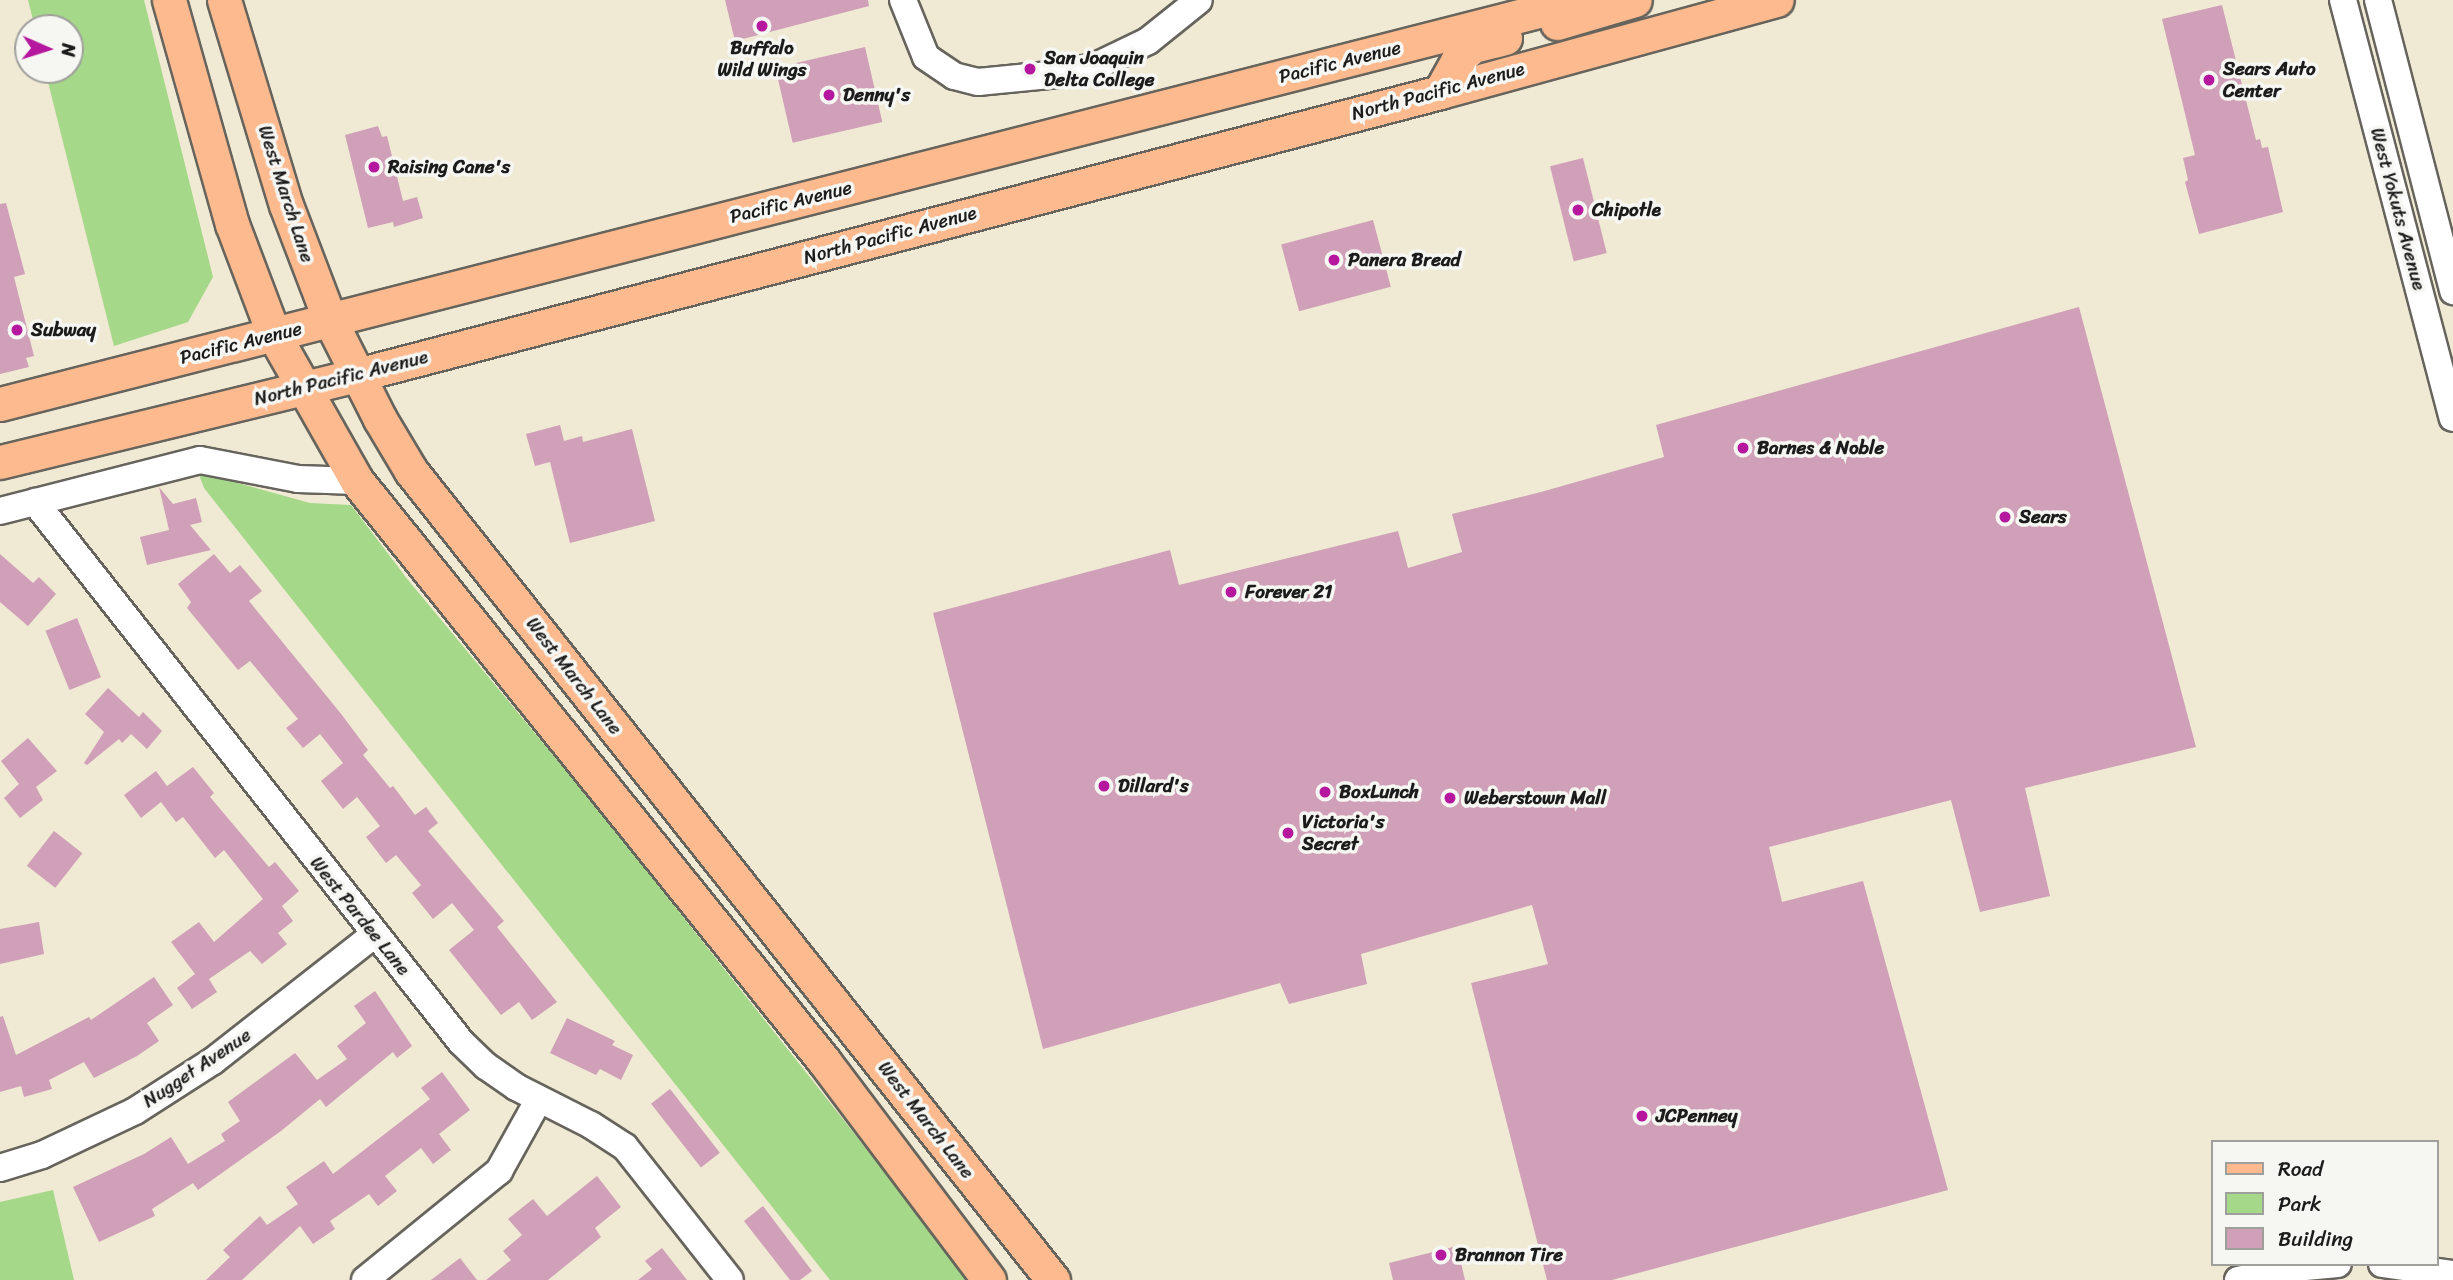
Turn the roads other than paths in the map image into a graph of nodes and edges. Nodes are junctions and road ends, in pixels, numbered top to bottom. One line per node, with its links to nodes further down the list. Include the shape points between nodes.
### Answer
1 (169, 0): 13 (main road, via 232,224)
2 (224, 0): 12 (main road, West March Lane, via 286,205)
3 (903, 0): 4 (street, via 926,57 954,76 978,82 1094,67 1148,41)
4 (1199, 0)
5 (1581, 0): 12 (main road, Pacific Avenue)
6 (1635, 0): 10 (main road, via 1473,46 1458,59)
7 (1777, 0): 10 (main road, North Pacific Avenue)
8 (2343, 0): 17 (street, West Yokuts Avenue)
9 (2378, 0): 11 (street, West Yokuts Avenue)
10 (1440, 92): 14 (main road, North Pacific Avenue)
11 (2453, 291)
12 (330, 320): 13 (main road, Pacific Avenue); 14 (main road, West March Lane)
13 (274, 335): 15 (main road); 16 (main road, Pacific Avenue)
14 (357, 375): 15 (main road, North Pacific Avenue); 31 (main road, West March Lane, via 411,471)
15 (304, 388): 18 (main road, North Pacific Avenue); 19 (main road)
16 (0, 404)
17 (2453, 418)
18 (0, 462)
19 (358, 481): 20 (street, via 298,479 200,460); 30 (main road, via 824,1061)
20 (35, 502): 21 (street); 22 (street, West Pardee Lane)
21 (0, 511)
22 (374, 934): 23 (street, West Pardee Lane, via 461,1042 486,1066); 24 (street, Nugget Avenue, via 213,1061 135,1111 43,1155)
23 (539, 1099): 28 (street, via 499,1171); 29 (street, West Pardee Lane, via 625,1147)
24 (0, 1168)
25 (2316, 1266): 32 (street)
26 (2396, 1266): 27 (street)
27 (2453, 1274)
28 (365, 1280)
29 (730, 1280)
30 (989, 1280)
31 (1053, 1280)
32 (2238, 1280)

